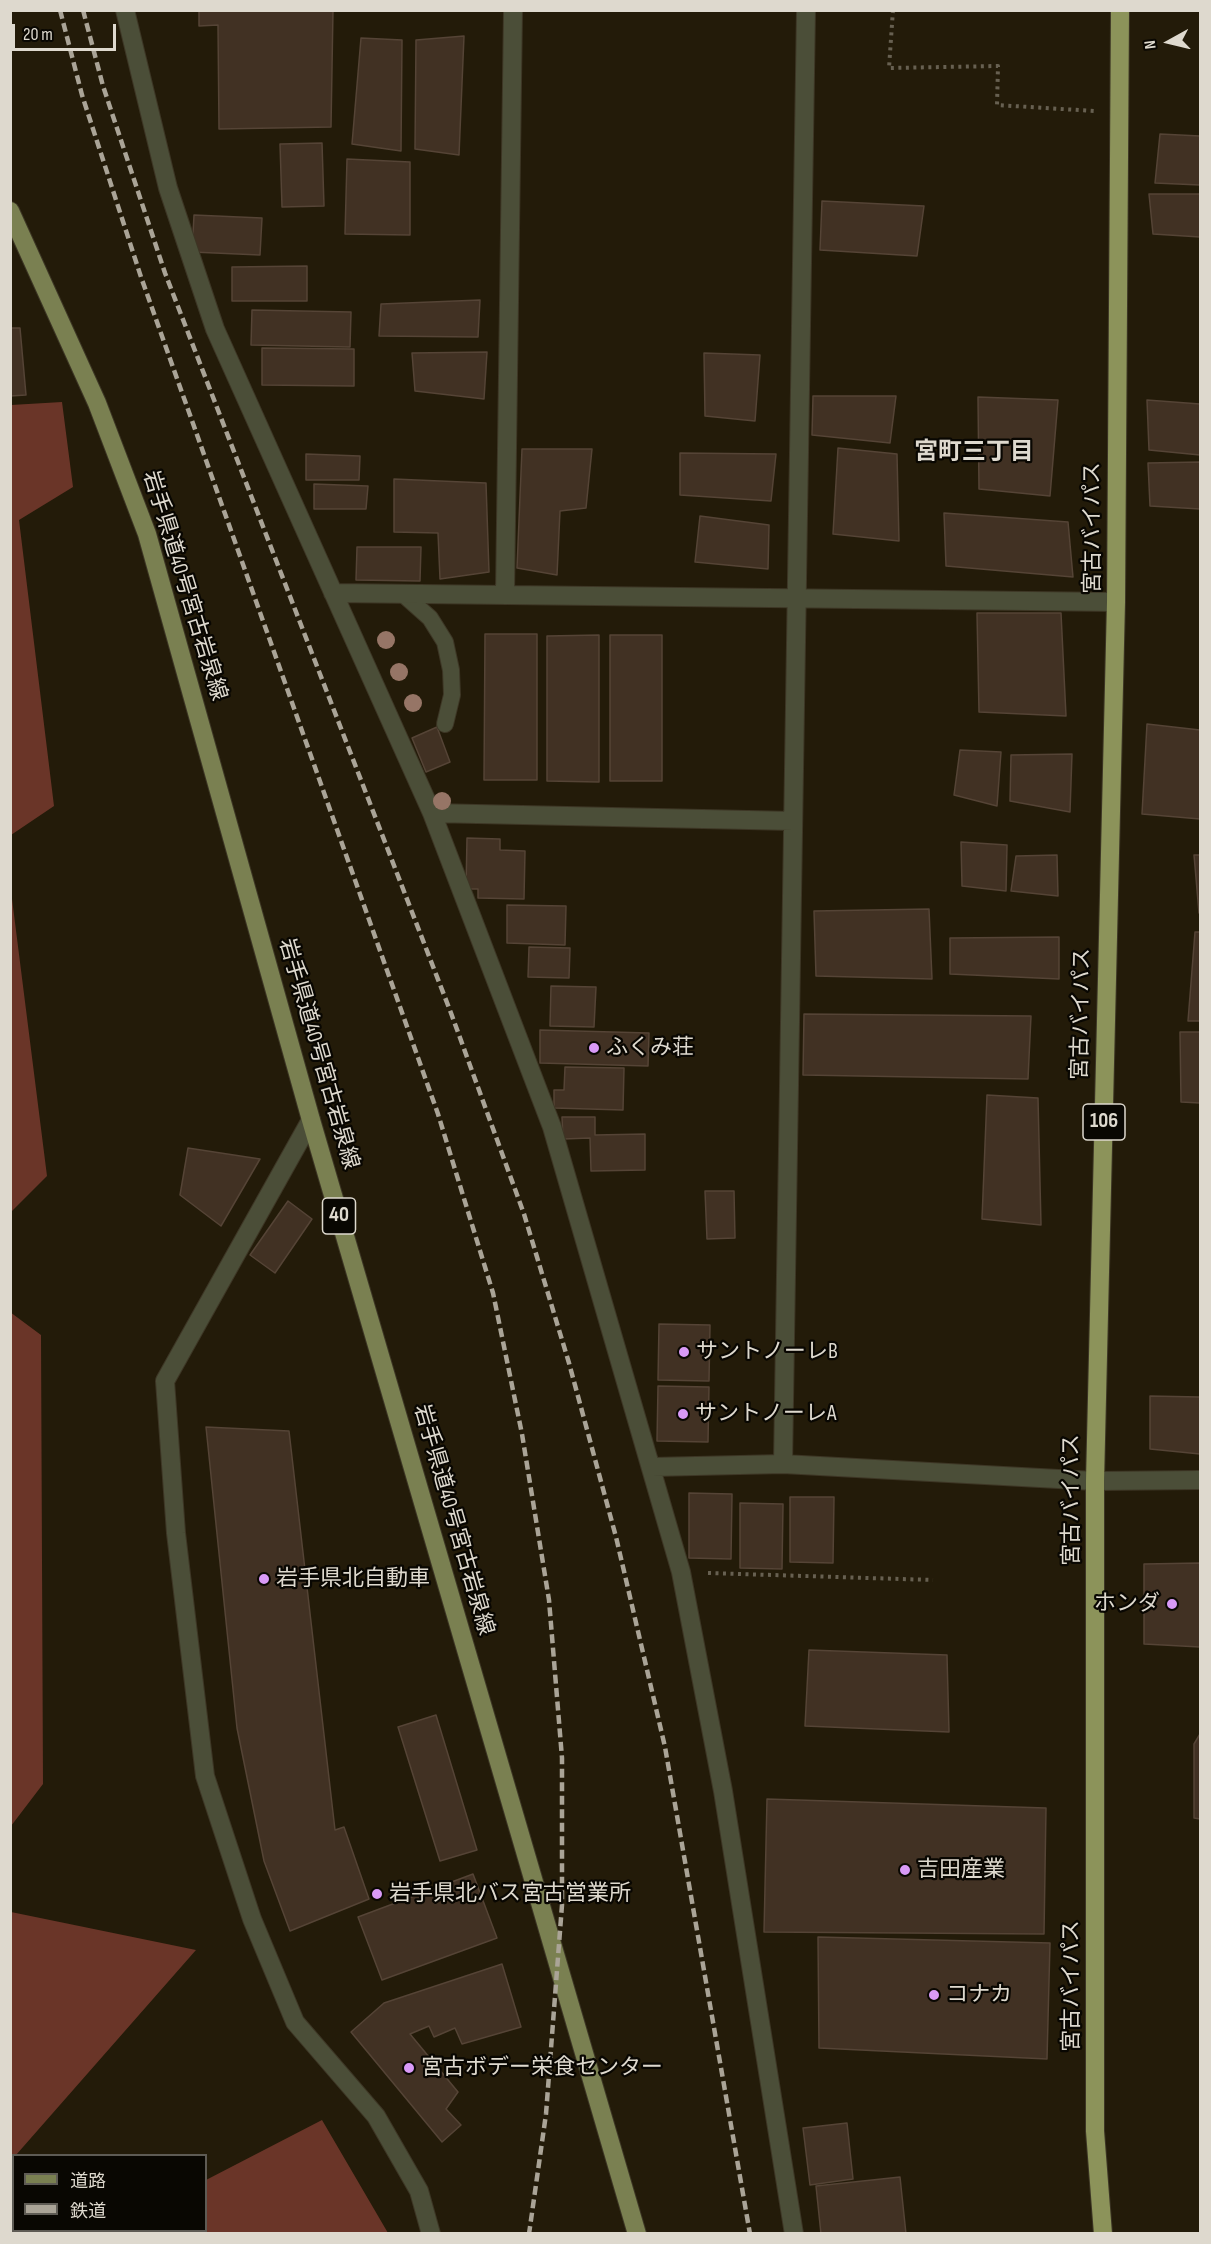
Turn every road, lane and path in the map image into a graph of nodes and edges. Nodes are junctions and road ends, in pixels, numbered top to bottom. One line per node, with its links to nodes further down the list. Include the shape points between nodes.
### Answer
1 (125, 10): 8 (street, via 168,188 215,329)
2 (513, 10): 10 (street)
3 (806, 10): 11 (street)
4 (893, 10): 6 (path, via 889,68 998,66 997,105)
5 (1120, 10): 6 (highway, 宮古バイパス / 106)
6 (1119, 113): 12 (highway, 宮古バイパス / 106)
7 (10, 211): 16 (main road, 岩手県道40号宮古岩泉線 / 40, via 97,403 147,534)
8 (333, 593): 9 (street); 14 (street)
9 (402, 594): 10 (street); 13 (lane, via 430,618 445,642 452,695)
10 (505, 595): 11 (street)
11 (796, 599): 12 (street); 15 (street)
12 (1116, 602): 20 (highway, 宮古バイパス / 106)
13 (445, 724)
14 (432, 813): 15 (street); 18 (street, via 552,1127)
15 (793, 821): 17 (street)
16 (311, 1120): 23 (street, via 165,1381 176,1533 205,1776 252,1919 295,2022 376,2116 419,2191); 24 (main road, 岩手県道40号宮古岩泉線 / 40)
17 (783, 1464): 18 (street); 20 (street)
18 (652, 1467): 21 (street)
19 (1200, 1480): 20 (street)
20 (1095, 1481): 26 (highway, 宮古バイパス / 106, via 1095,2131)
21 (681, 1572): 22 (path); 25 (street, via 723,1791)
22 (933, 1580)
23 (431, 2234)
24 (637, 2234)
25 (794, 2234)
26 (1103, 2234)

